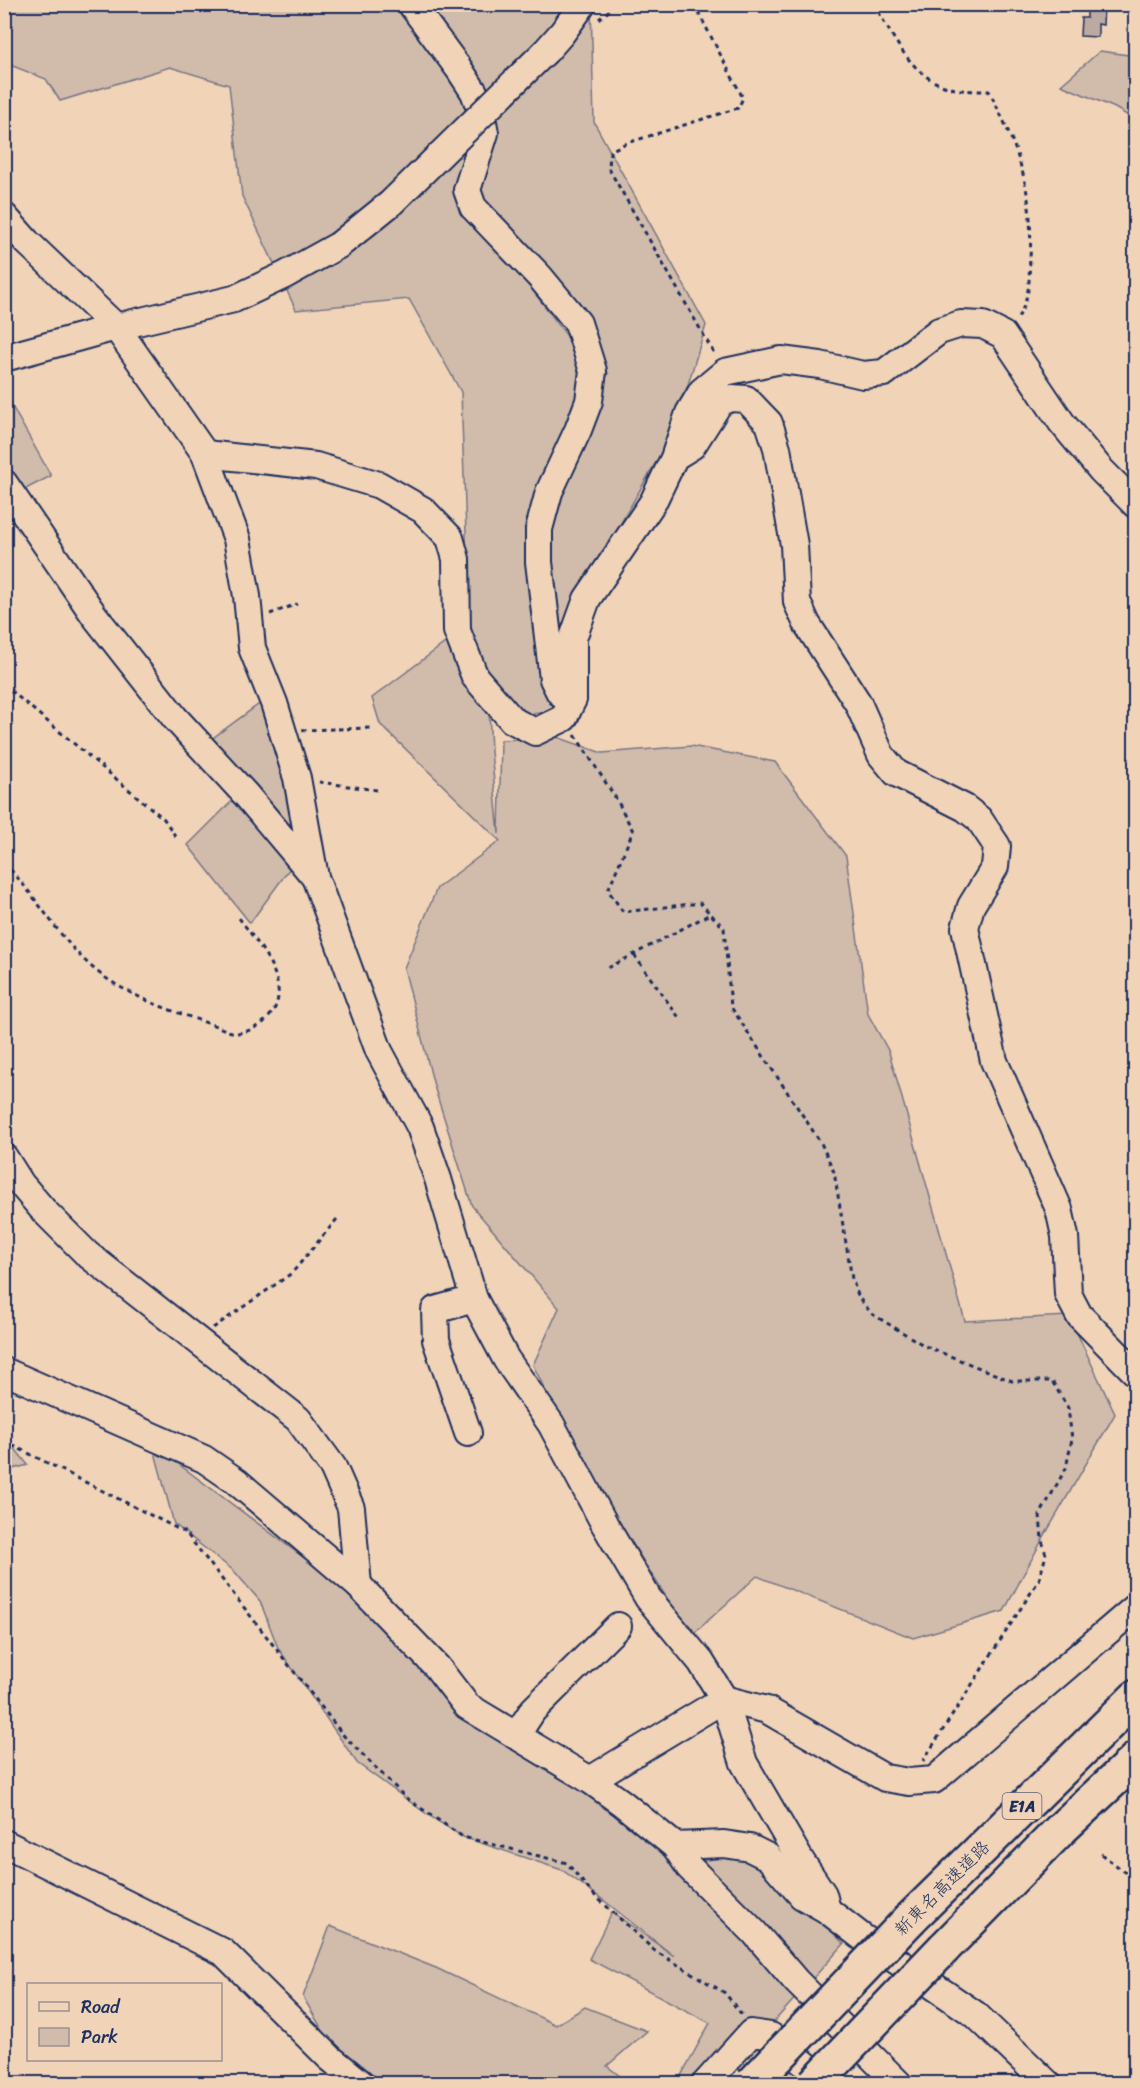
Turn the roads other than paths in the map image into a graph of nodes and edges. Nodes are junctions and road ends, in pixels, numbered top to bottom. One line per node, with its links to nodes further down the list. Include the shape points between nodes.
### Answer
1 (411, 4): 10 (street, via 459,69 481,111 485,133 467,190 473,207 578,323 593,371 589,401 549,492 539,529 539,562 553,679)
2 (583, 4): 4 (street, bridge, via 546,51 391,202 339,245 234,299)
3 (4, 216): 4 (street)
4 (116, 327): 5 (street); 6 (street)
5 (4, 358)
6 (205, 454): 10 (street, via 316,466 379,485 423,510 450,538 456,559 457,631 475,677 512,720 535,732); 11 (street, via 237,539 252,648 297,778)
7 (674, 458): 9 (street, via 689,413 702,391 725,372 781,360 864,375 884,373 939,331 961,324 983,326 1003,335 1062,423); 10 (street, via 653,502 587,599 573,638); 15 (street, via 692,446 720,402 746,399 769,423 794,545 797,602 807,624 858,704 881,755 896,773 965,808 979,819 997,846 995,867 971,906 965,928 994,1061 1059,1209 1065,1236 1068,1294 1079,1315)
8 (4, 483): 11 (street, via 94,615 176,718)
9 (1136, 505)
10 (569, 709)
11 (315, 877): 13 (street, via 379,1051 420,1127)
12 (4, 1157): 17 (street, via 44,1211 87,1254 298,1419 333,1467 351,1508)
13 (474, 1299): 16 (street, via 435,1310 436,1340); 21 (street, via 506,1359 551,1424 648,1598 701,1662)
14 (4, 1371): 17 (street, via 204,1459 244,1488)
15 (1136, 1373)
16 (468, 1433)
17 (358, 1586): 22 (street, via 437,1667 466,1706)
18 (1136, 1607): 21 (street, via 934,1780 909,1782 885,1778 767,1710)
19 (618, 1626): 22 (street, via 533,1710)
20 (1136, 1697): 30 (highway, 新東名高速道路 / E1A, bridge, via 911,1918)
21 (724, 1699): 24 (street); 27 (street, via 744,1763 823,1894)
22 (516, 1736): 24 (street)
23 (1136, 1759): 31 (highway, E1A, bridge, via 1061,1829)
24 (590, 1780): 26 (street)
25 (4, 1843): 28 (street, via 223,1952 330,2058)
26 (675, 1846): 27 (street, via 724,1844 750,1848 768,1857 802,1896); 33 (street, via 689,1867 796,1981)
27 (827, 1910): 34 (street, via 976,2015)
28 (362, 2084)
29 (705, 2084): 32 (street, via 752,2032 771,2036)
30 (752, 2084)
31 (814, 2084)
32 (829, 2084)
33 (899, 2084)
34 (1048, 2084)

